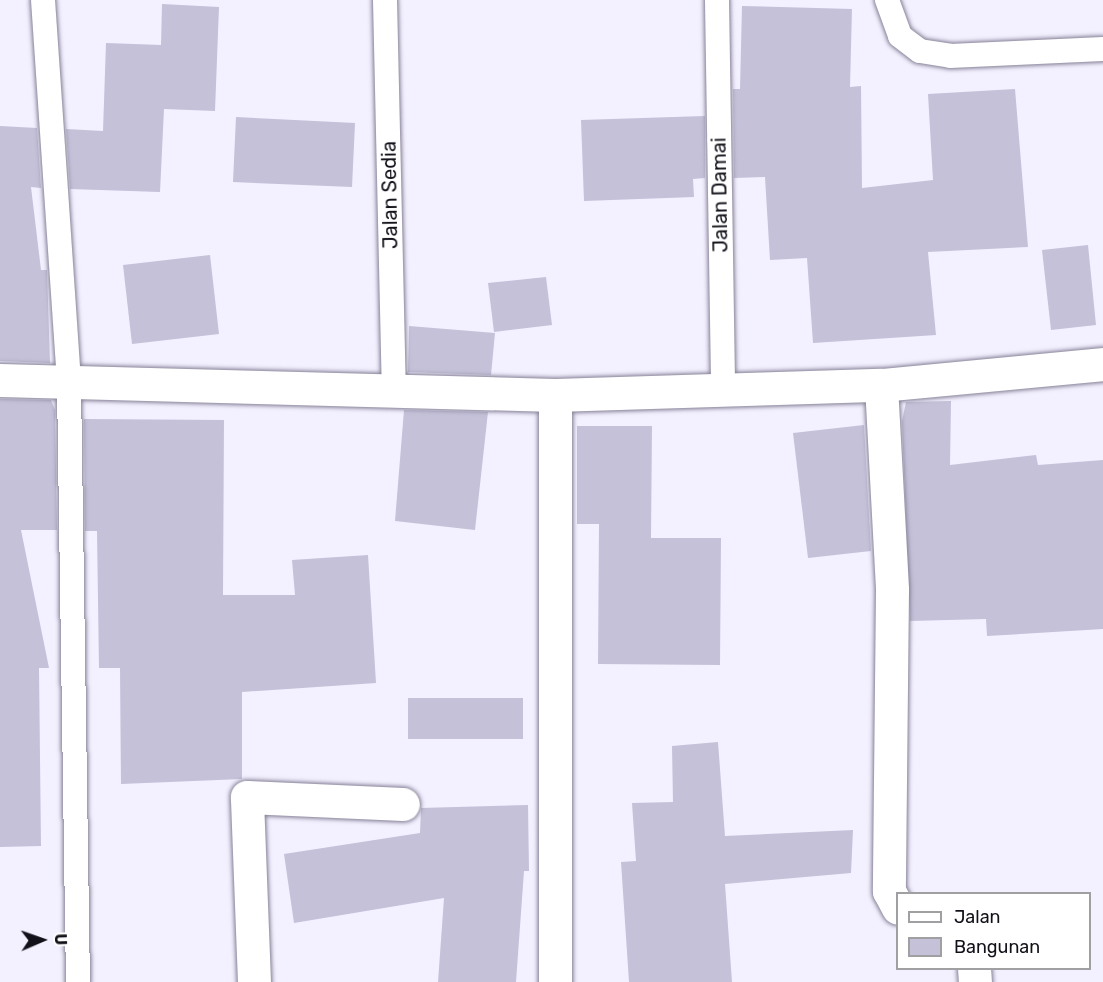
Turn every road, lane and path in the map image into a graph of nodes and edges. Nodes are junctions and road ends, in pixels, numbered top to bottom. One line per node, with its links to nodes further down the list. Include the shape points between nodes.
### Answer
1 (43, 0): 8 (lane)
2 (385, 0): 10 (lane, Jalan Sedia)
3 (717, 0): 11 (lane, Jalan Damai)
4 (887, 0): 5 (lane, via 900,36 920,51 951,56)
5 (1103, 49)
6 (1103, 364): 9 (street)
7 (0, 380): 8 (street)
8 (69, 385): 10 (street); 15 (lane)
9 (881, 385): 11 (street); 14 (street, via 892,590 889,891)
10 (394, 389): 12 (street)
11 (723, 391): 12 (street)
12 (555, 395): 17 (street)
13 (403, 804): 16 (street, via 247,797)
14 (896, 906)
15 (78, 982)
16 (254, 982)
17 (555, 982)

